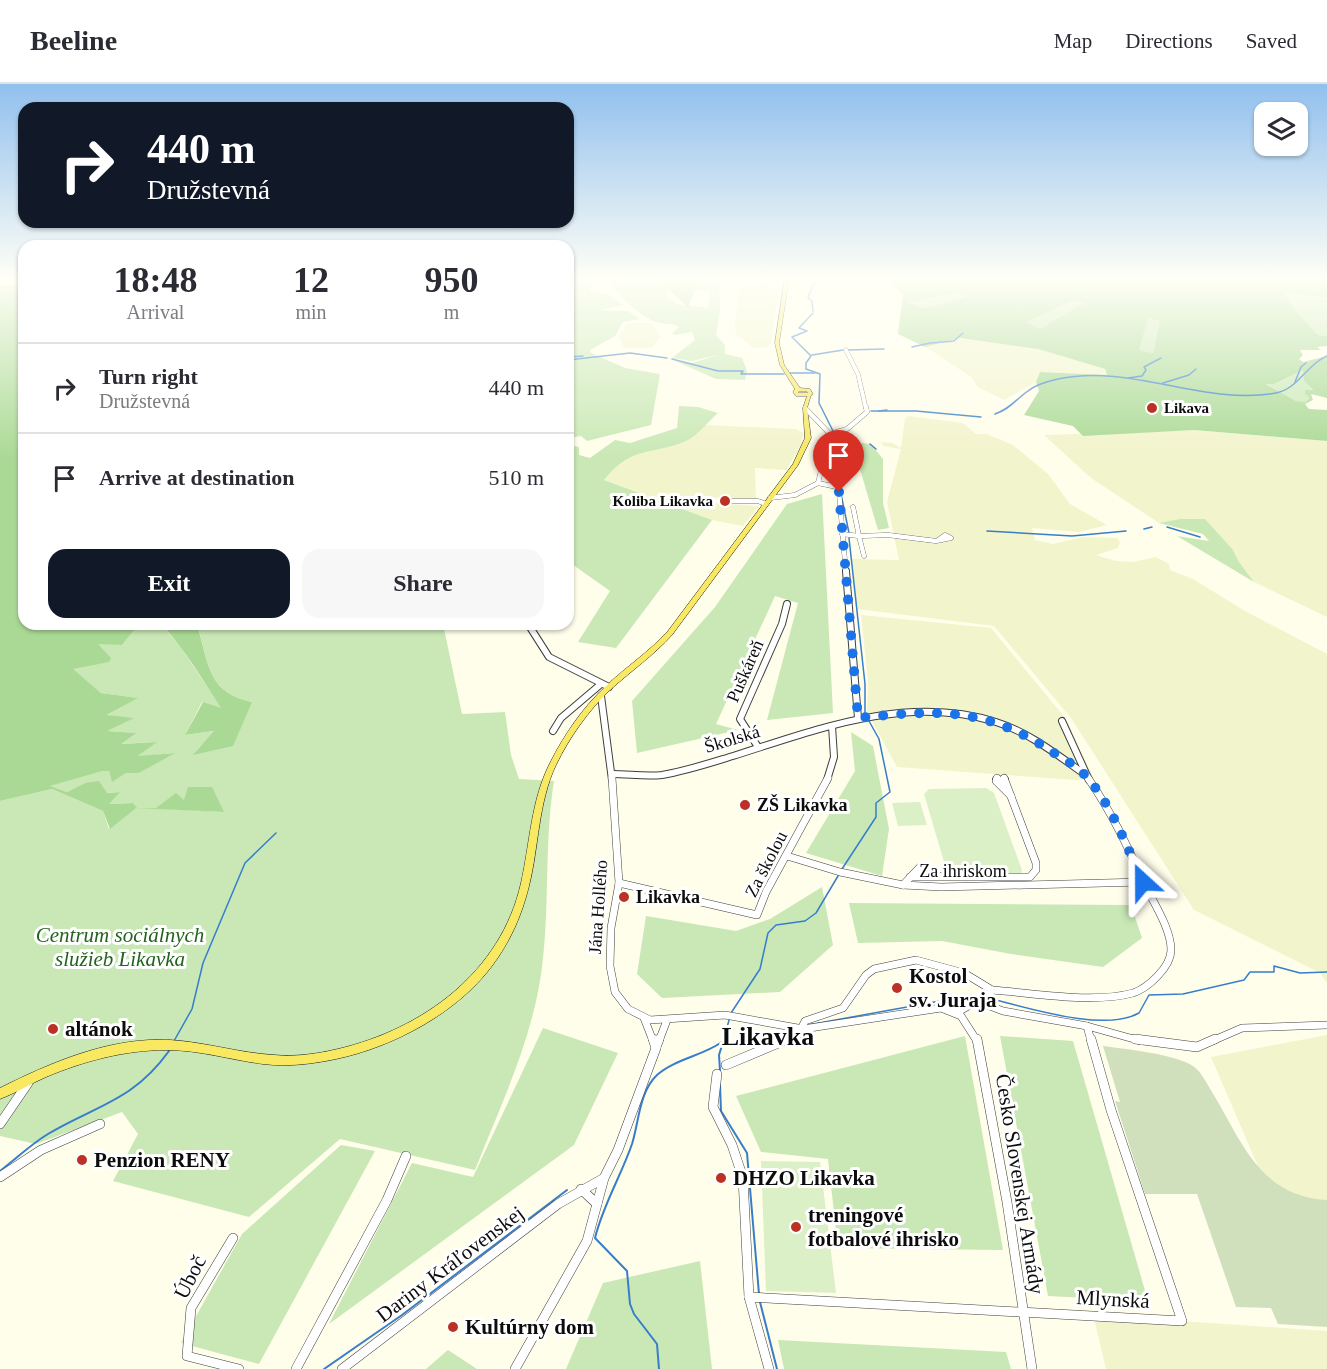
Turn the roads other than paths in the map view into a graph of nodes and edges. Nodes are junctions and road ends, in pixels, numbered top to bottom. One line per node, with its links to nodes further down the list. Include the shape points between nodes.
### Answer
1 (778, 338): 3 (main road, via 780,361)
2 (846, 350): 8 (street, via 858,374 867,412 847,429)
3 (789, 376): 4 (main road); 5 (main road)
4 (798, 389): 5 (main road); 6 (main road, via 795,392)
5 (806, 389): 6 (main road, via 812,393)
6 (807, 398): 7 (main road)
7 (805, 408): 8 (street); 11 (main road, via 805,447)
8 (833, 434): 9 (street)
9 (818, 483): 11 (street); 13 (street, via 837,487)
10 (733, 501): 11 (street)
11 (768, 501): 19 (main road, via 670,633 646,657)
12 (853, 507): 14 (street)
13 (842, 534): 14 (street); 21 (street)
14 (859, 536): 15 (street); 16 (street)
15 (938, 540)
16 (864, 556)
17 (787, 604): 25 (street, Puškáreň, via 740,719)
18 (532, 630): 19 (street, via 549,657)
19 (605, 686): 20 (main road); 24 (street, via 561,718)
20 (601, 696): 27 (street, Jána Hollého); 44 (main road, via 570,735 545,784 522,896 510,928 488,962 455,998 432,1016 398,1034 303,1060 262,1061 164,1044 116,1049)
21 (858, 718): 23 (street, Školská); 26 (street, Školská, via 921,711 975,716 1027,735)
22 (1062, 721): 26 (street)
23 (832, 726): 25 (street, Školská); 29 (street, Za školou, via 834,757 830,774)
24 (554, 731)
25 (758, 747): 27 (street, Školská, via 665,775)
26 (1084, 773): 30 (street, via 1110,810)
27 (612, 774): 31 (street, Jána Hollého)
28 (1011, 796): 32 (street, via 1036,863 1030,877 940,877 921,866)
29 (787, 856): 31 (street, Za školou, via 757,915); 32 (street, Za ihriskom)
30 (1143, 882): 32 (street, Za ihriskom); 33 (street, via 1163,922 1171,950 1170,960 1152,982 1136,992 1094,999)
31 (619, 883): 36 (street, Jána Hollého, via 611,928 611,978 620,1000)
32 (903, 885)
33 (992, 990): 34 (street); 40 (street, via 964,973 916,960 874,969 843,1008 805,1021)
34 (982, 1003): 35 (street); 39 (street, via 1003,1011)
35 (957, 1012): 40 (street, via 941,1008); 55 (street, Česko Slovenskej Armády, via 968,1021 979,1045)
36 (644, 1018): 37 (street); 41 (street)
37 (667, 1020): 40 (street, via 725,1015); 41 (street)
38 (1327, 1025): 39 (street, via 1242,1028 1197,1047 1149,1043)
39 (1087, 1026): 55 (street, Mlynská, via 1182,1321)
40 (803, 1029): 42 (street, via 798,1035)
41 (656, 1048): 50 (street)
42 (726, 1065)
43 (717, 1074): 54 (street, via 713,1107 743,1178)
44 (32, 1077): 45 (main road); 46 (street)
45 (0, 1094)
46 (0, 1124)
47 (100, 1124): 49 (street, via 41,1150)
48 (406, 1156): 57 (street)
49 (0, 1177)
50 (604, 1178): 51 (street, Dariny Kráľovenskej); 52 (street)
51 (581, 1189): 52 (street); 58 (street, Dariny Kráľovenskej)
52 (597, 1204): 59 (street, via 587,1241)
53 (233, 1238): 56 (street, Úboč, via 191,1308 187,1356)
54 (756, 1297): 55 (street, Mlynská); 60 (street)
55 (1023, 1311): 61 (street, Česko Slovenskej Armády)
56 (239, 1369)
57 (296, 1369)
58 (342, 1369)
59 (515, 1369)
60 (769, 1369)
61 (1032, 1369)

